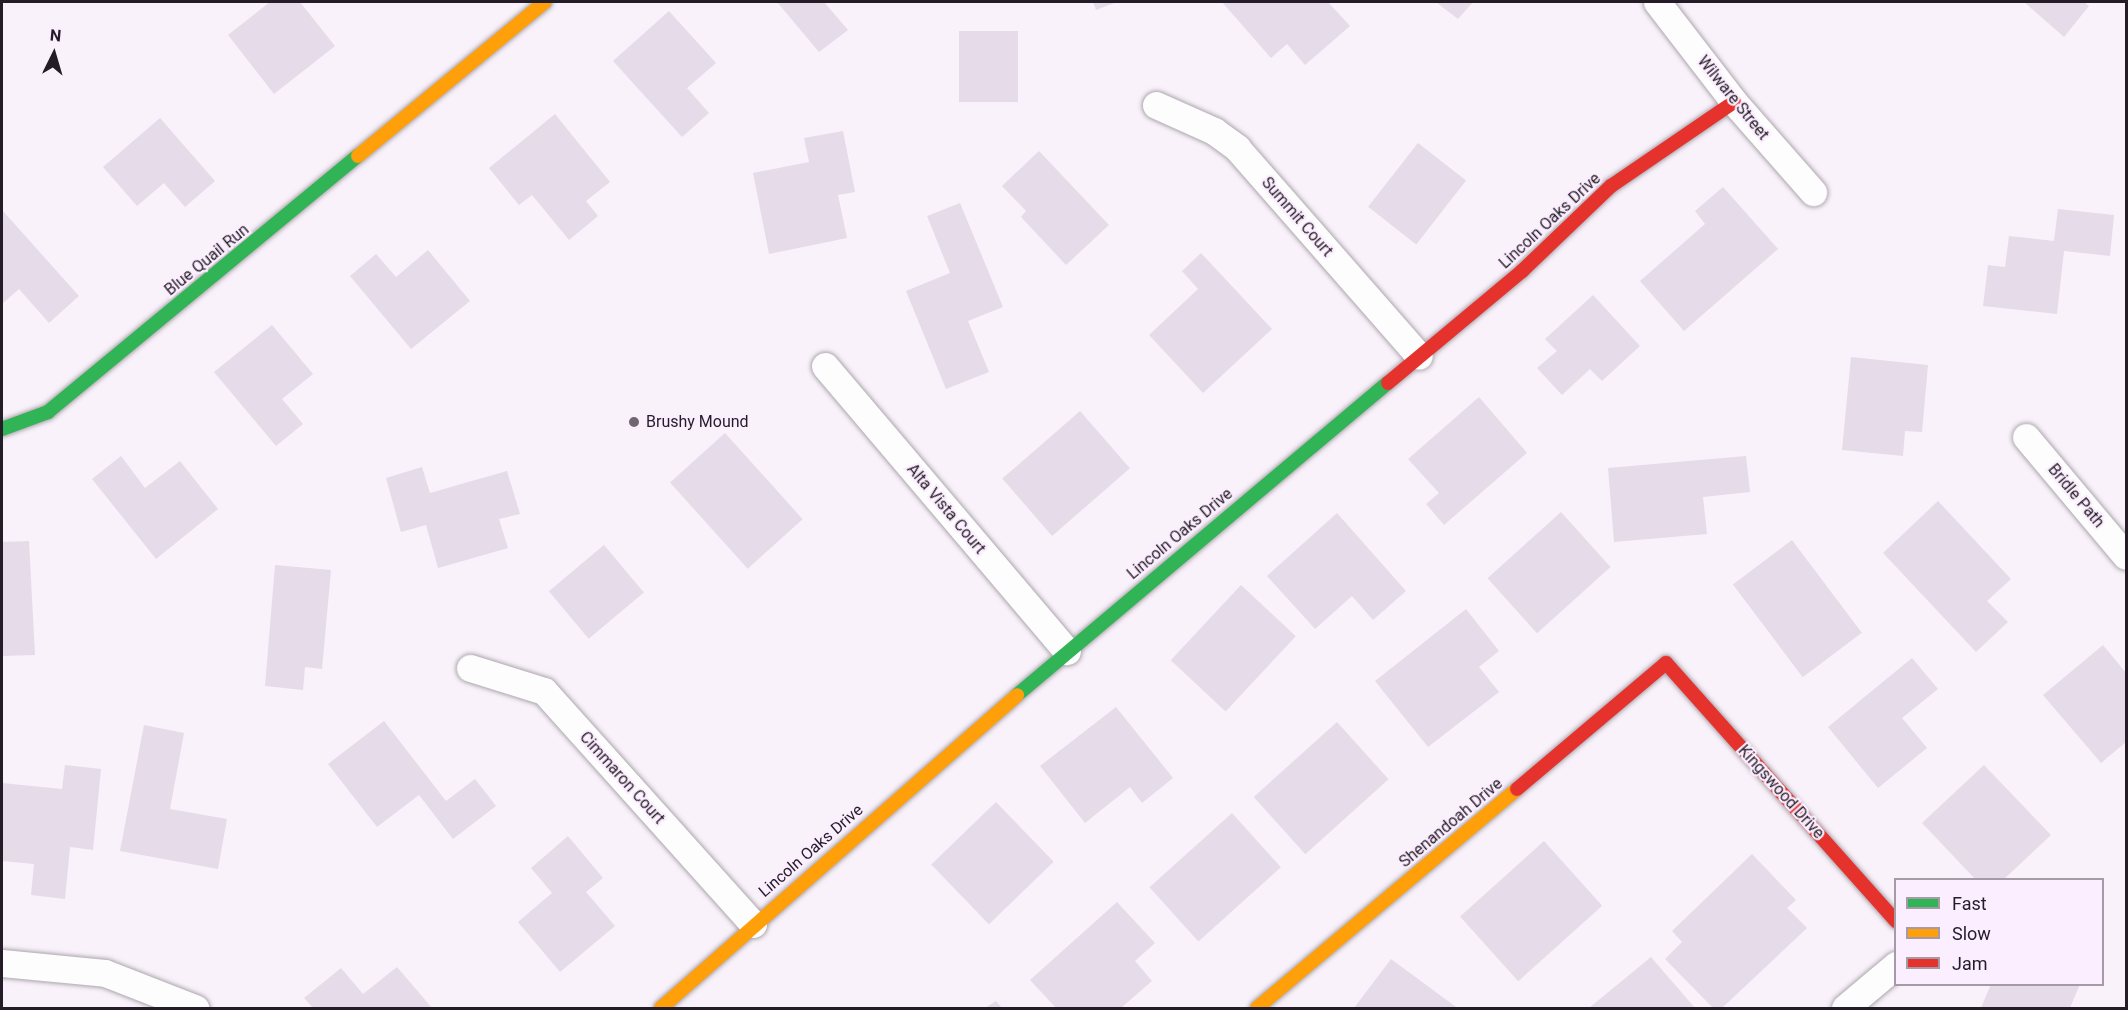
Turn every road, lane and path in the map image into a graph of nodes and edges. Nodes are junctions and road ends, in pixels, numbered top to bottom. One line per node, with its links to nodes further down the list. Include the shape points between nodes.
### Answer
1 (545, 2): 8 (street, Blue Quail Run, via 48,412)
2 (1657, 2): 3 (street, Wilware Street)
3 (1734, 102): 5 (street, Wilware Street); 6 (street, Lincoln Oaks Drive, via 1611,186)
4 (1156, 105): 6 (street, Summit Court, via 1214,131 1237,148)
5 (1813, 192)
6 (1419, 356): 11 (street, Lincoln Oaks Drive)
7 (825, 366): 11 (street, Alta Vista Court)
8 (2, 429)
9 (2026, 437): 10 (street, Bridle Path)
10 (2127, 556)
11 (1067, 651): 15 (street, Lincoln Oaks Drive)
12 (1666, 663): 14 (street, Kingswood Drive); 20 (street, Shenandoah Drive)
13 (470, 668): 15 (street, Cimmaron Court, via 544,691)
14 (1894, 919)
15 (753, 924): 19 (street, Lincoln Oaks Drive)
16 (2, 963): 18 (street, via 105,974)
17 (1894, 967): 21 (street)
18 (195, 1008)
19 (662, 1008)
20 (1257, 1008)
21 (1845, 1008)

